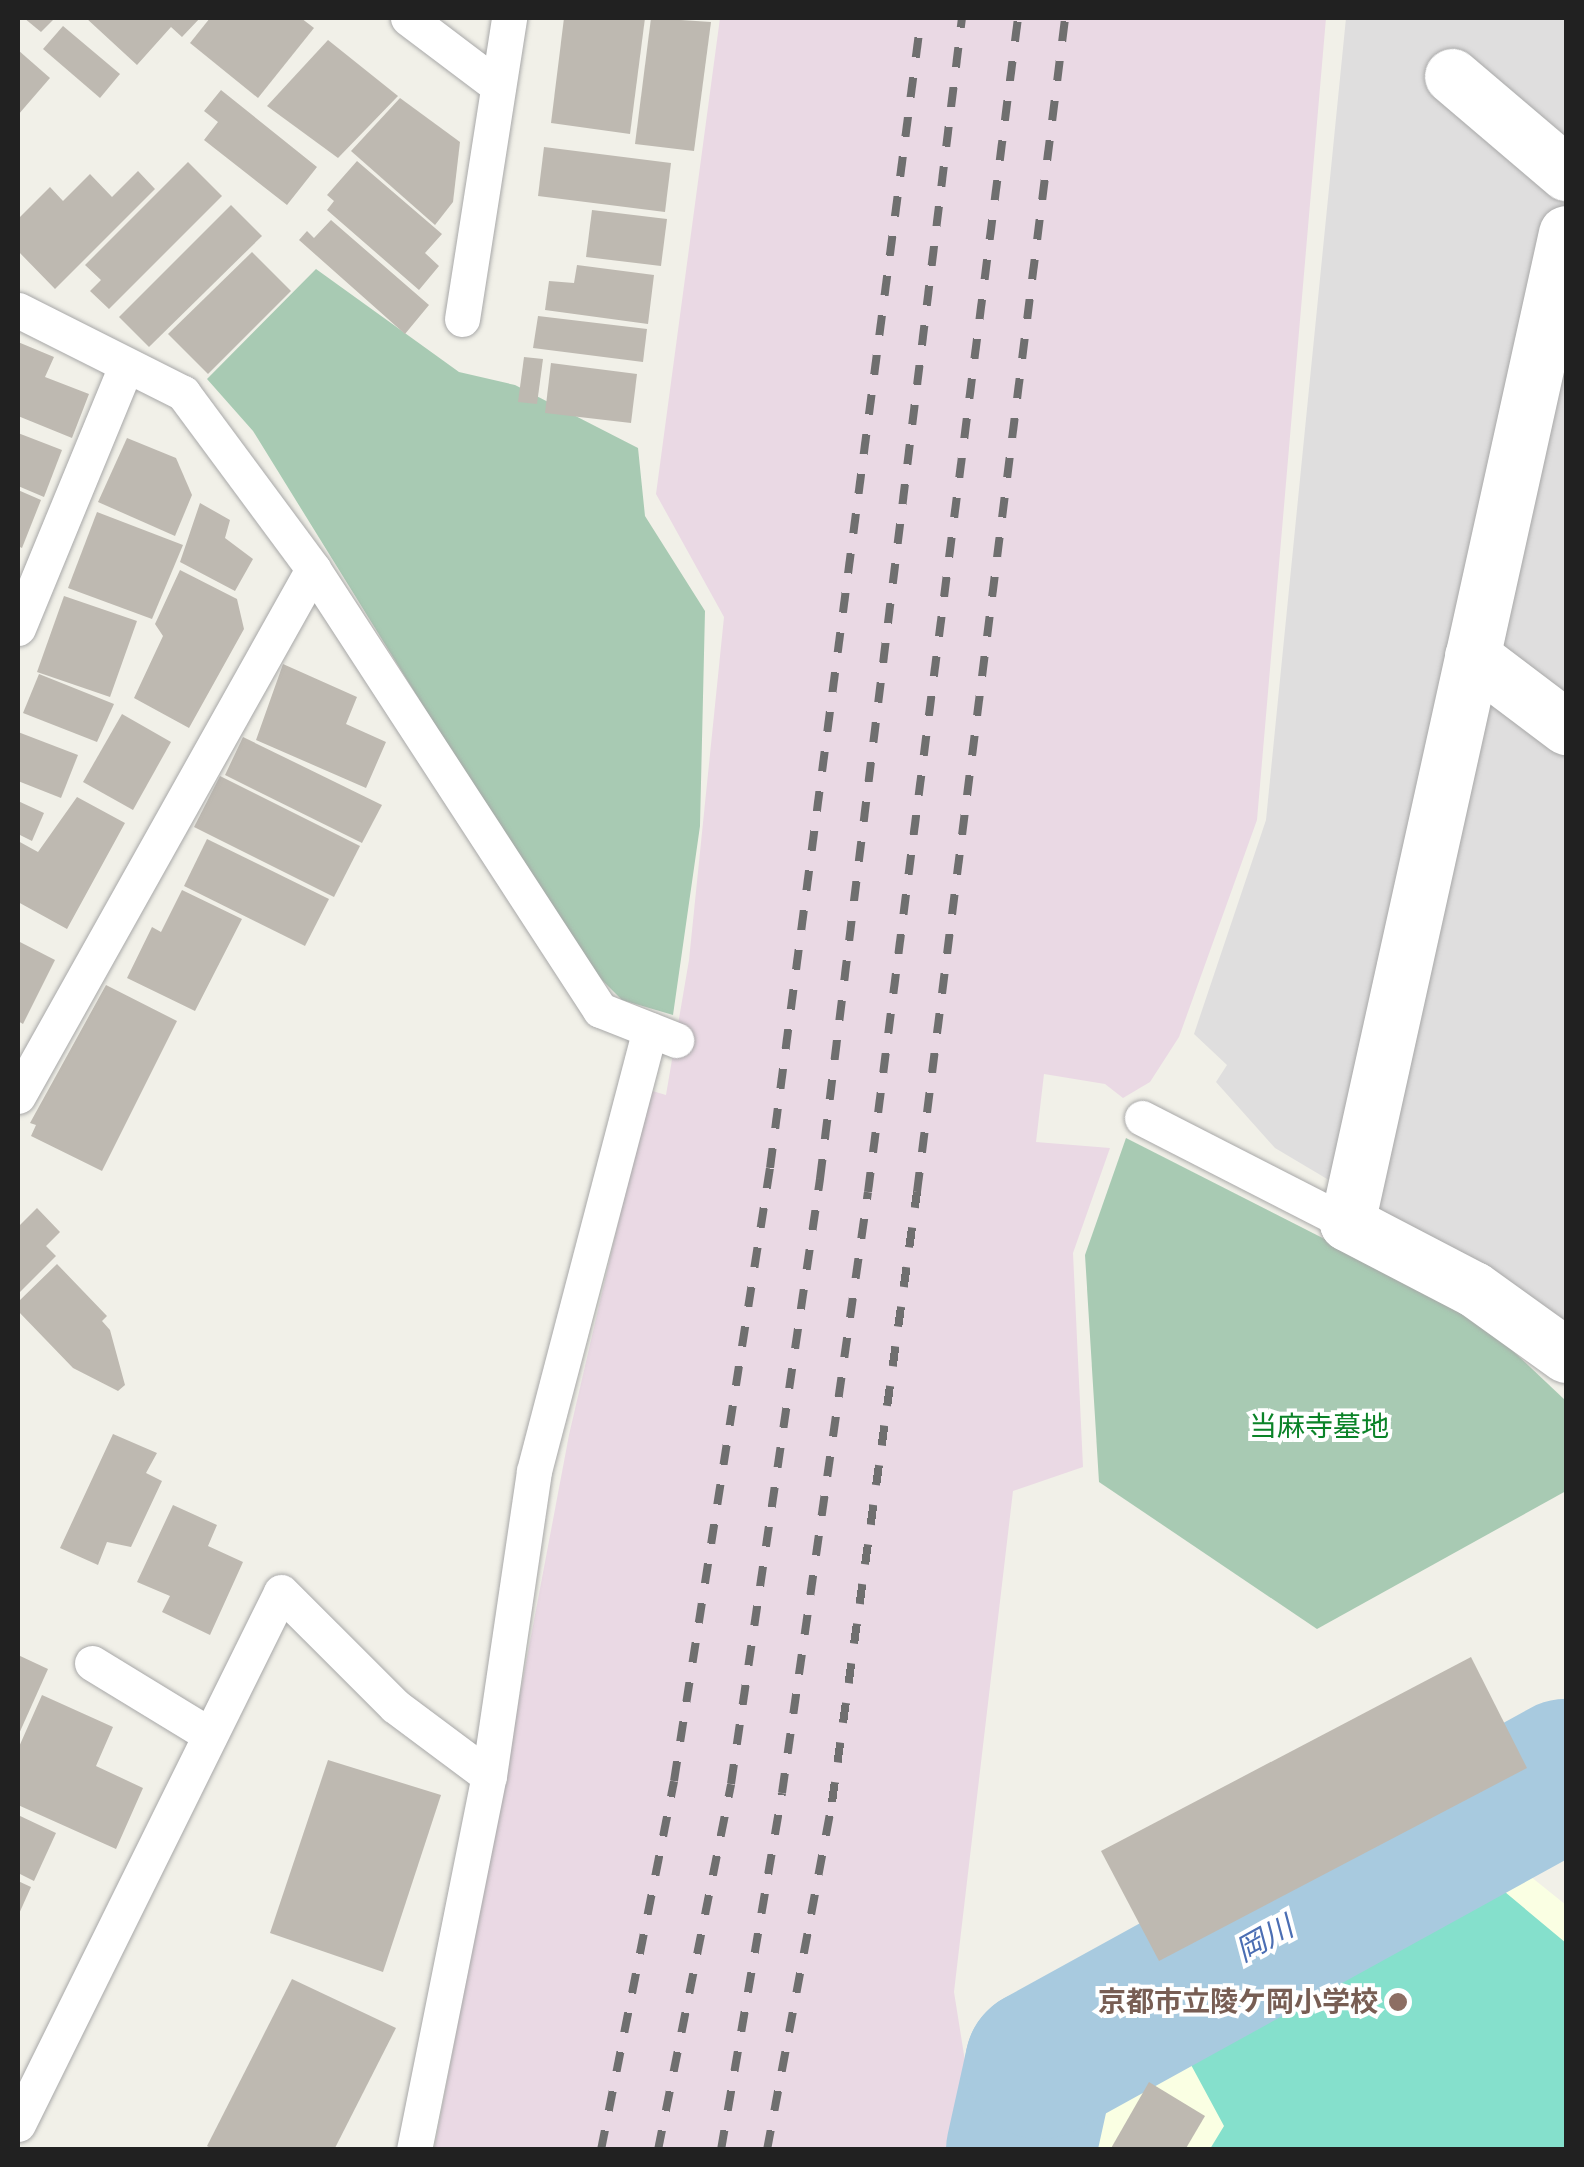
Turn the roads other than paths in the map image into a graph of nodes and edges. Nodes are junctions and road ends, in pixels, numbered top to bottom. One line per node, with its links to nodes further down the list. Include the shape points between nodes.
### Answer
1 (408, 18): 4 (lane)
2 (509, 18): 4 (lane)
3 (1452, 76): 5 (street)
4 (498, 86): 8 (lane)
5 (1566, 173)
6 (1566, 233): 12 (street)
7 (18, 310): 9 (lane)
8 (462, 319)
9 (125, 369): 10 (lane, via 183,393); 11 (lane)
10 (313, 570): 14 (lane); 20 (lane, via 600,1010 663,1035 534,1470)
11 (18, 628)
12 (1472, 656): 13 (street); 16 (street)
13 (1566, 727)
14 (18, 1096)
15 (1142, 1118): 16 (lane)
16 (1347, 1223): 17 (street, via 1474,1289)
17 (1566, 1355)
18 (92, 1663): 19 (lane)
19 (210, 1735): 20 (lane, via 281,1592 395,1706); 21 (lane)
20 (489, 1776): 22 (lane)
21 (18, 2124)
22 (414, 2150)

